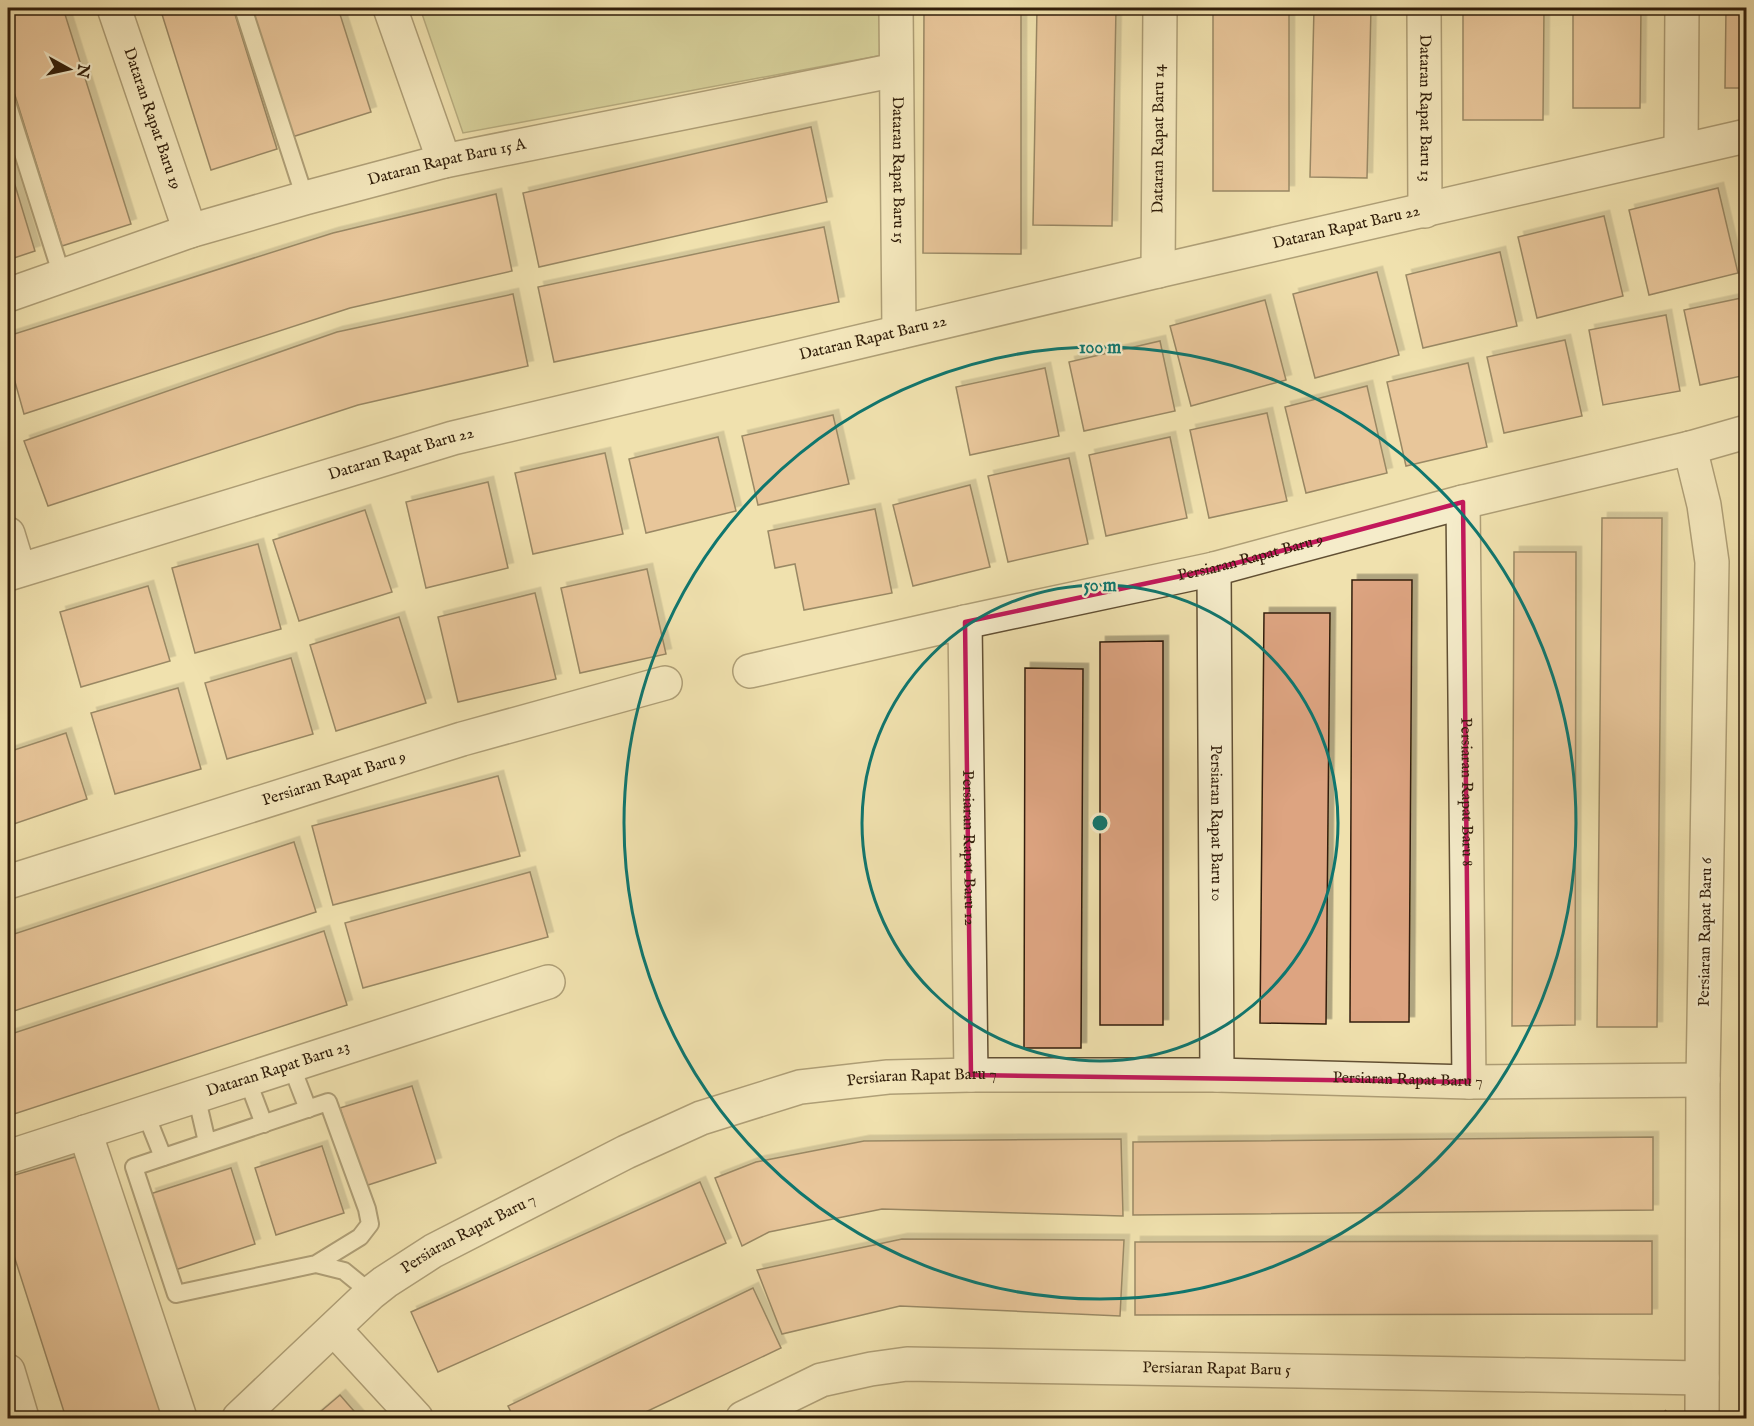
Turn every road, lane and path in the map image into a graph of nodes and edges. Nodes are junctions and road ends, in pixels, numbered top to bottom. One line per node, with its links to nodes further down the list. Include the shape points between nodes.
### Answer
1 (114, 8): 15 (street, Dataran Rapat Baru 19)
2 (243, 8): 13 (lane)
3 (390, 8): 12 (street)
4 (896, 8): 8 (street, Dataran Rapat Baru 15)
5 (1160, 8): 16 (street, Dataran Rapat Baru 14)
6 (1424, 8): 14 (street, Dataran Rapat Baru 13)
7 (1682, 8): 11 (street)
8 (896, 70): 12 (street, Dataran Rapat Baru 15 A); 19 (street, Dataran Rapat Baru 15)
9 (8, 106): 17 (lane)
10 (1746, 136): 11 (street, Dataran Rapat Baru 22)
11 (1681, 150): 14 (street, Dataran Rapat Baru 22)
12 (444, 161): 13 (street, Dataran Rapat Baru 15 A)
13 (305, 198): 15 (street, Dataran Rapat Baru 15 A)
14 (1425, 210): 16 (street, Dataran Rapat Baru 22)
15 (190, 231): 17 (street, Dataran Rapat Baru 15 A)
16 (1158, 271): 19 (street, Dataran Rapat Baru 22)
17 (62, 276): 18 (street, Dataran Rapat Baru 15 A)
18 (8, 295)
19 (899, 333): 25 (street, Dataran Rapat Baru 22, via 453,438)
20 (1746, 432): 21 (street, Persiaran Rapat Baru 9)
21 (1690, 448): 22 (street, Persiaran Rapat Baru 9); 35 (street, Persiaran Rapat Baru 6, via 1712,562)
22 (1462, 502): 24 (street, Persiaran Rapat Baru 9); 36 (street, Persiaran Rapat Baru 8)
23 (8, 534): 25 (street)
24 (1214, 569): 26 (street, Persiaran Rapat Baru 9); 33 (street, Persiaran Rapat Baru 10)
25 (13, 572)
26 (965, 622): 27 (street, Persiaran Rapat Baru 9); 32 (street, Persiaran Rapat Baru 12)
27 (750, 671)
28 (664, 683): 29 (street, Persiaran Rapat Baru 9, via 462,739)
29 (8, 882)
30 (548, 981): 31 (street, Dataran Rapat Baru 23)
31 (291, 1065): 34 (street, Dataran Rapat Baru 23); 38 (lane)
32 (971, 1075): 33 (street, Persiaran Rapat Baru 7); 46 (street, Persiaran Rapat Baru 7, via 888,1077 800,1088 701,1118 433,1251)
33 (1216, 1075): 36 (street, Persiaran Rapat Baru 7)
34 (247, 1079): 37 (street, Dataran Rapat Baru 23); 40 (lane)
35 (1703, 1080): 36 (street, Persiaran Rapat Baru 7); 49 (street, Persiaran Rapat Baru 6)
36 (1469, 1082)
37 (196, 1095): 39 (street, Dataran Rapat Baru 23); 42 (lane)
38 (308, 1109): 40 (lane); 45 (lane, via 328,1102 370,1224 360,1237)
39 (145, 1112): 41 (street, Dataran Rapat Baru 23); 44 (lane)
40 (264, 1124): 42 (lane)
41 (86, 1132): 43 (street, Dataran Rapat Baru 23); 52 (street)
42 (207, 1142): 44 (lane)
43 (8, 1157)
44 (163, 1157): 45 (lane, via 134,1167 176,1294)
45 (316, 1264): 46 (lane, via 344,1271)
46 (371, 1293): 47 (street, Persiaran Rapat Baru 7)
47 (335, 1330): 53 (street, Persiaran Rapat Baru 7); 54 (street)
48 (8, 1371): 51 (street)
49 (1702, 1378): 50 (street, Persiaran Rapat Baru 5, via 907,1364 821,1380); 55 (street, Persiaran Rapat Baru 6)
50 (756, 1416)
51 (22, 1419)
52 (180, 1419)
53 (239, 1419)
54 (416, 1419)
55 (1702, 1419)

